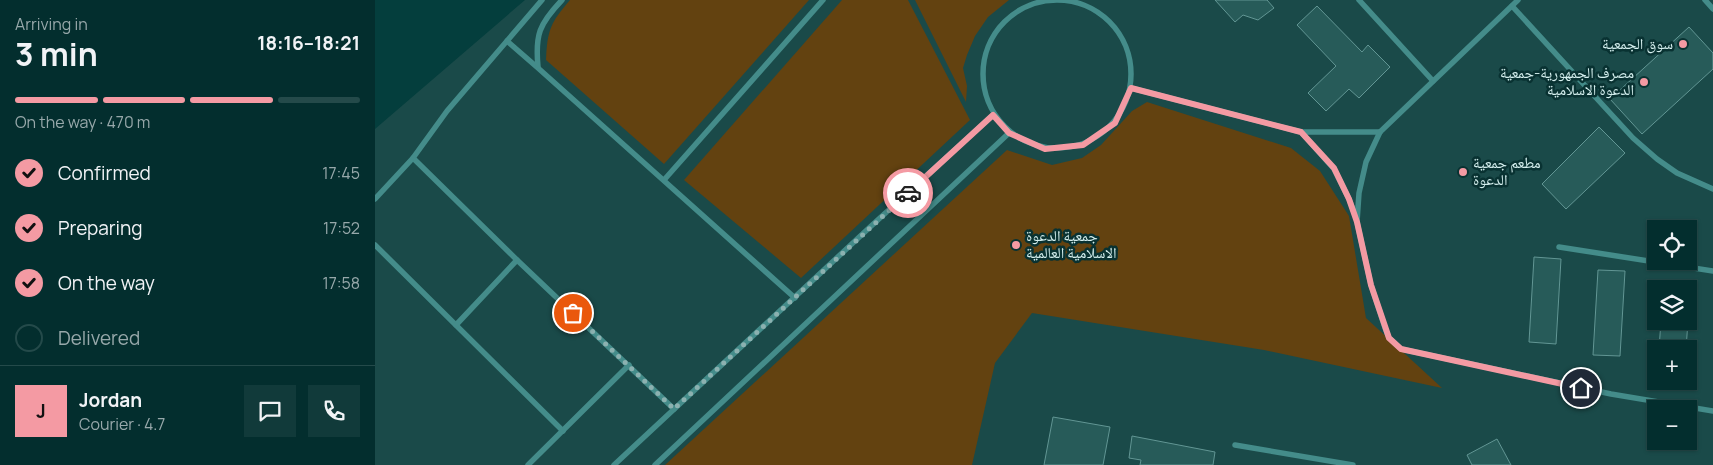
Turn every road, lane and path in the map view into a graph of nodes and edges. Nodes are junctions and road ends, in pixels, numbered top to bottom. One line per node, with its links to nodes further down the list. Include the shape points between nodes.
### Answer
1 (542, 0): 10 (lane)
2 (562, 0): 11 (lane, via 540,28)
3 (823, 0): 19 (lane)
4 (1040, 0): 13 (lane, via 1077,1 1109,20 1129,51); 14 (lane, via 1008,16 987,46 981,81)
5 (1359, 0): 12 (lane)
6 (1518, 0): 8 (lane)
7 (1705, 0): 9 (lane)
8 (1512, 6): 12 (lane); 20 (lane, via 1633,138 1677,173)
9 (1713, 9)
10 (507, 41): 11 (lane); 18 (lane, via 447,111)
11 (538, 68): 19 (lane)
12 (1433, 81): 16 (lane)
13 (1131, 88): 15 (lane); 17 (lane, via 1115,123 1083,145 1045,149)
14 (993, 115): 17 (lane); 27 (lane)
15 (1301, 132): 16 (lane); 22 (lane, via 1334,168)
16 (1380, 132): 22 (lane, via 1366,162)
17 (1009, 133): 36 (lane)
18 (413, 158): 21 (lane); 25 (lane)
19 (664, 180): 27 (lane)
20 (1713, 189)
21 (375, 199)
22 (1357, 222): 31 (lane, via 1371,285 1385,328 1389,338 1401,349 1611,394)
23 (375, 245): 28 (lane)
24 (1559, 246): 26 (lane)
25 (517, 260): 28 (lane); 29 (lane)
26 (1713, 271)
27 (795, 298): 30 (lane)
28 (456, 325): 32 (lane)
29 (629, 365): 30 (lane); 32 (lane)
30 (674, 409): 35 (lane)
31 (1713, 411)
32 (563, 431): 34 (lane)
33 (1235, 446): 37 (lane)
34 (528, 465)
35 (614, 465)
36 (655, 465)
37 (1353, 465)

